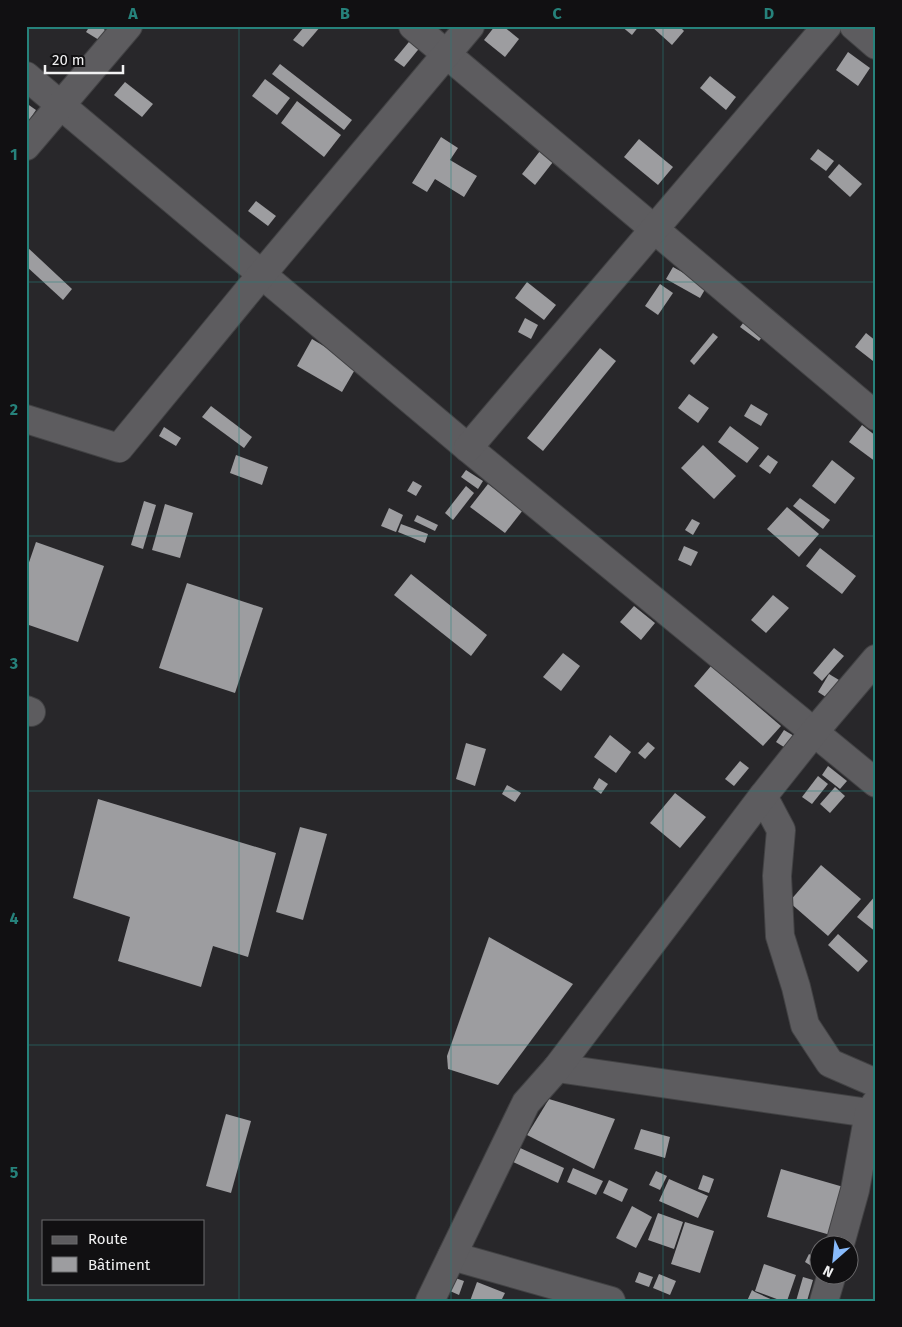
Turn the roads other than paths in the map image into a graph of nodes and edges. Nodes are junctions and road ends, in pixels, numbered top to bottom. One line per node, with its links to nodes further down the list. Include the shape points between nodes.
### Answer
1 (128, 26): 9 (street)
2 (413, 26): 7 (street)
3 (470, 26): 7 (street)
4 (828, 26): 11 (street)
5 (854, 26): 6 (street)
6 (876, 44)
7 (446, 54): 11 (street); 12 (street)
8 (26, 76): 9 (street)
9 (61, 105): 10 (street); 12 (street)
10 (26, 146)
11 (655, 230): 13 (street); 15 (street)
12 (262, 274): 14 (street, via 119,448); 15 (street)
13 (876, 416)
14 (26, 419)
15 (468, 448): 17 (street)
16 (876, 659): 17 (street)
17 (814, 732): 18 (street); 19 (street)
18 (876, 783)
19 (763, 796): 20 (street); 21 (street, via 781,830 777,876 780,936 805,1025 830,1063)
20 (557, 1068): 22 (street); 24 (street, via 526,1103)
21 (876, 1083)
22 (873, 1111): 23 (street)
23 (843, 1234)
24 (452, 1256): 26 (street); 27 (street)
25 (829, 1284): 28 (street)
26 (430, 1301)
27 (611, 1301)
28 (824, 1301)

